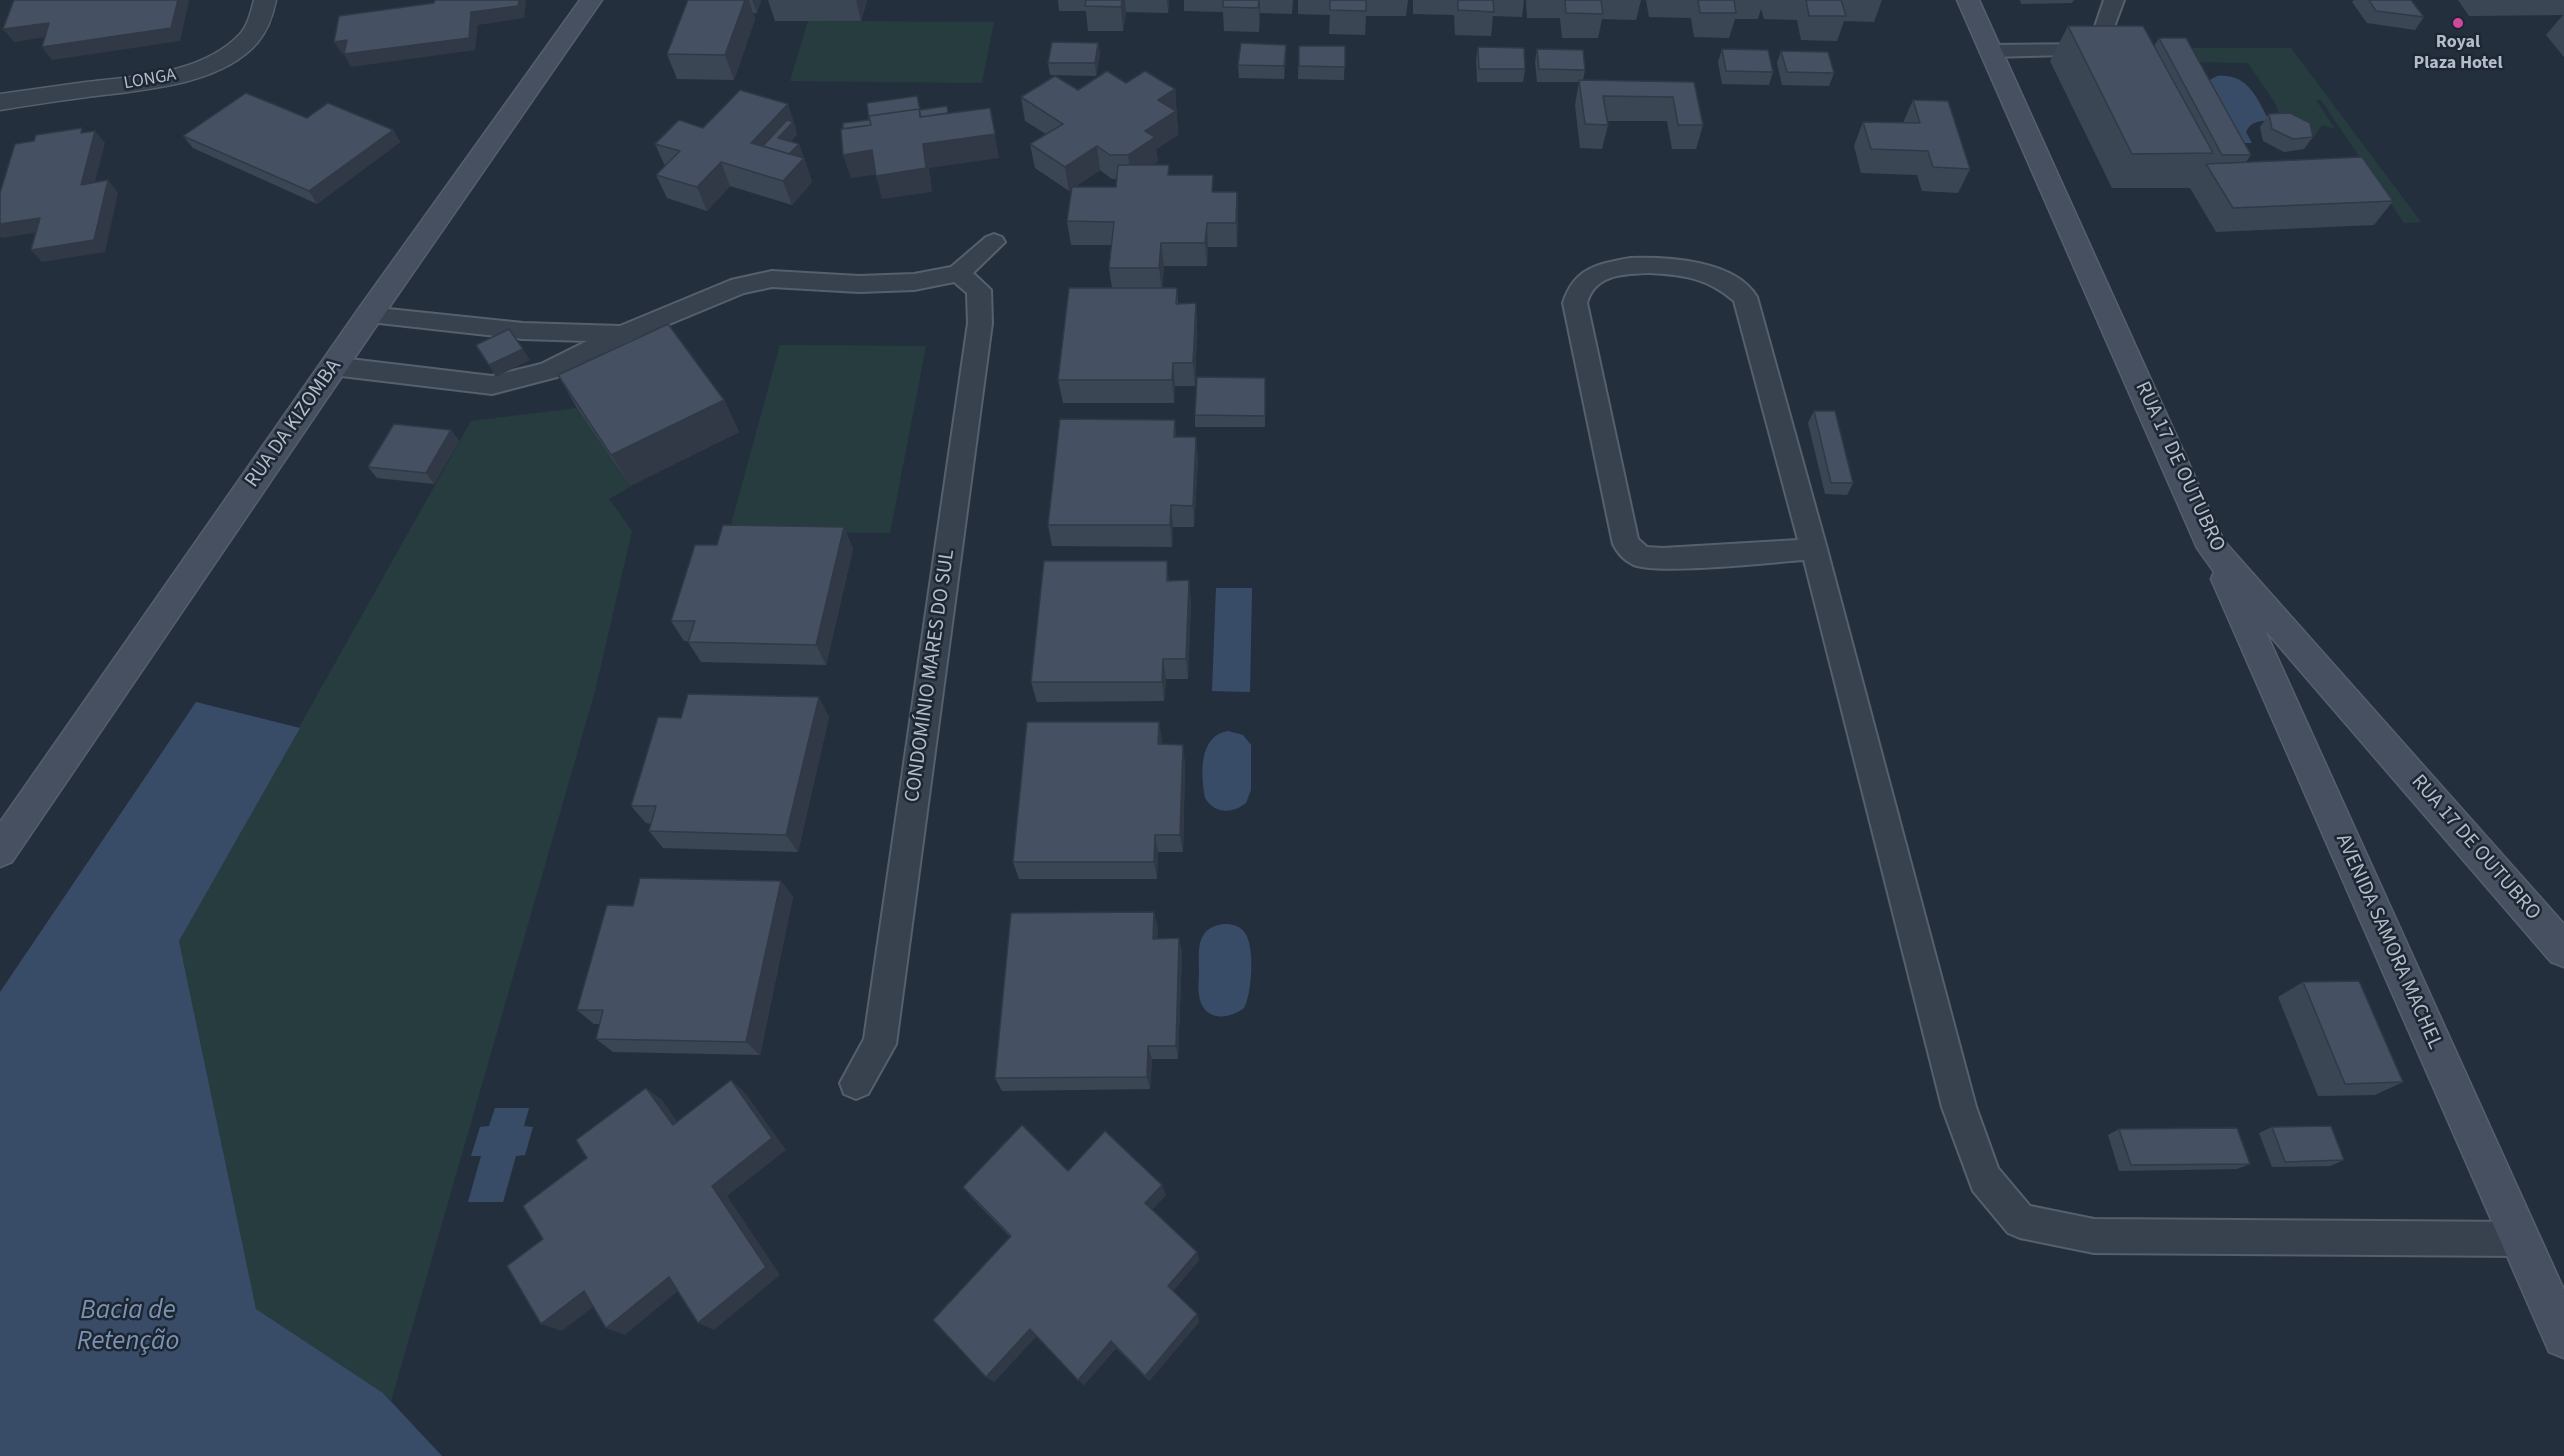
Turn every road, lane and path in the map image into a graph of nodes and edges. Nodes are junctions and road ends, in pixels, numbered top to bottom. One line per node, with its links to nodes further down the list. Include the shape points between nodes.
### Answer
1 (265, 0): 6 (street, LONGA, via 249,38 202,68 174,77)
2 (591, 0): 9 (main road, RUA DA KIZOMBA)
3 (1968, 0): 5 (main road, RUA 17 DE OUTUBRO)
4 (2114, 0): 5 (lane, via 2097,50)
5 (1990, 51): 12 (main road, RUA 17 DE OUTUBRO)
6 (0, 102)
7 (994, 242): 8 (lane)
8 (958, 273): 10 (lane, via 914,282 859,284 772,279 739,286); 16 (lane, CONDOMÍNIO MARES DO SUL, via 979,290 980,323 880,1044)
9 (369, 315): 10 (lane, via 523,331); 11 (main road, RUA DA KIZOMBA)
10 (623, 334): 11 (lane, via 548,371 492,385)
11 (333, 366): 14 (main road, RUA DA KIZOMBA)
12 (2212, 548): 15 (main road, RUA 17 DE OUTUBRO); 17 (main road, AVENIDA SAMORA MACHEL)
13 (1814, 549): 13 (lane, via 1663,559 1641,556 1626,544 1575,303 1582,284 1598,273 1619,268 1667,267 1721,279 1744,297); 17 (lane, via 1959,1107 1985,1179 2019,1221 2094,1236)
14 (0, 851)
15 (2564, 950)
16 (856, 1083)
17 (2521, 1239): 18 (main road, AVENIDA SAMORA MACHEL)
18 (2564, 1337)

